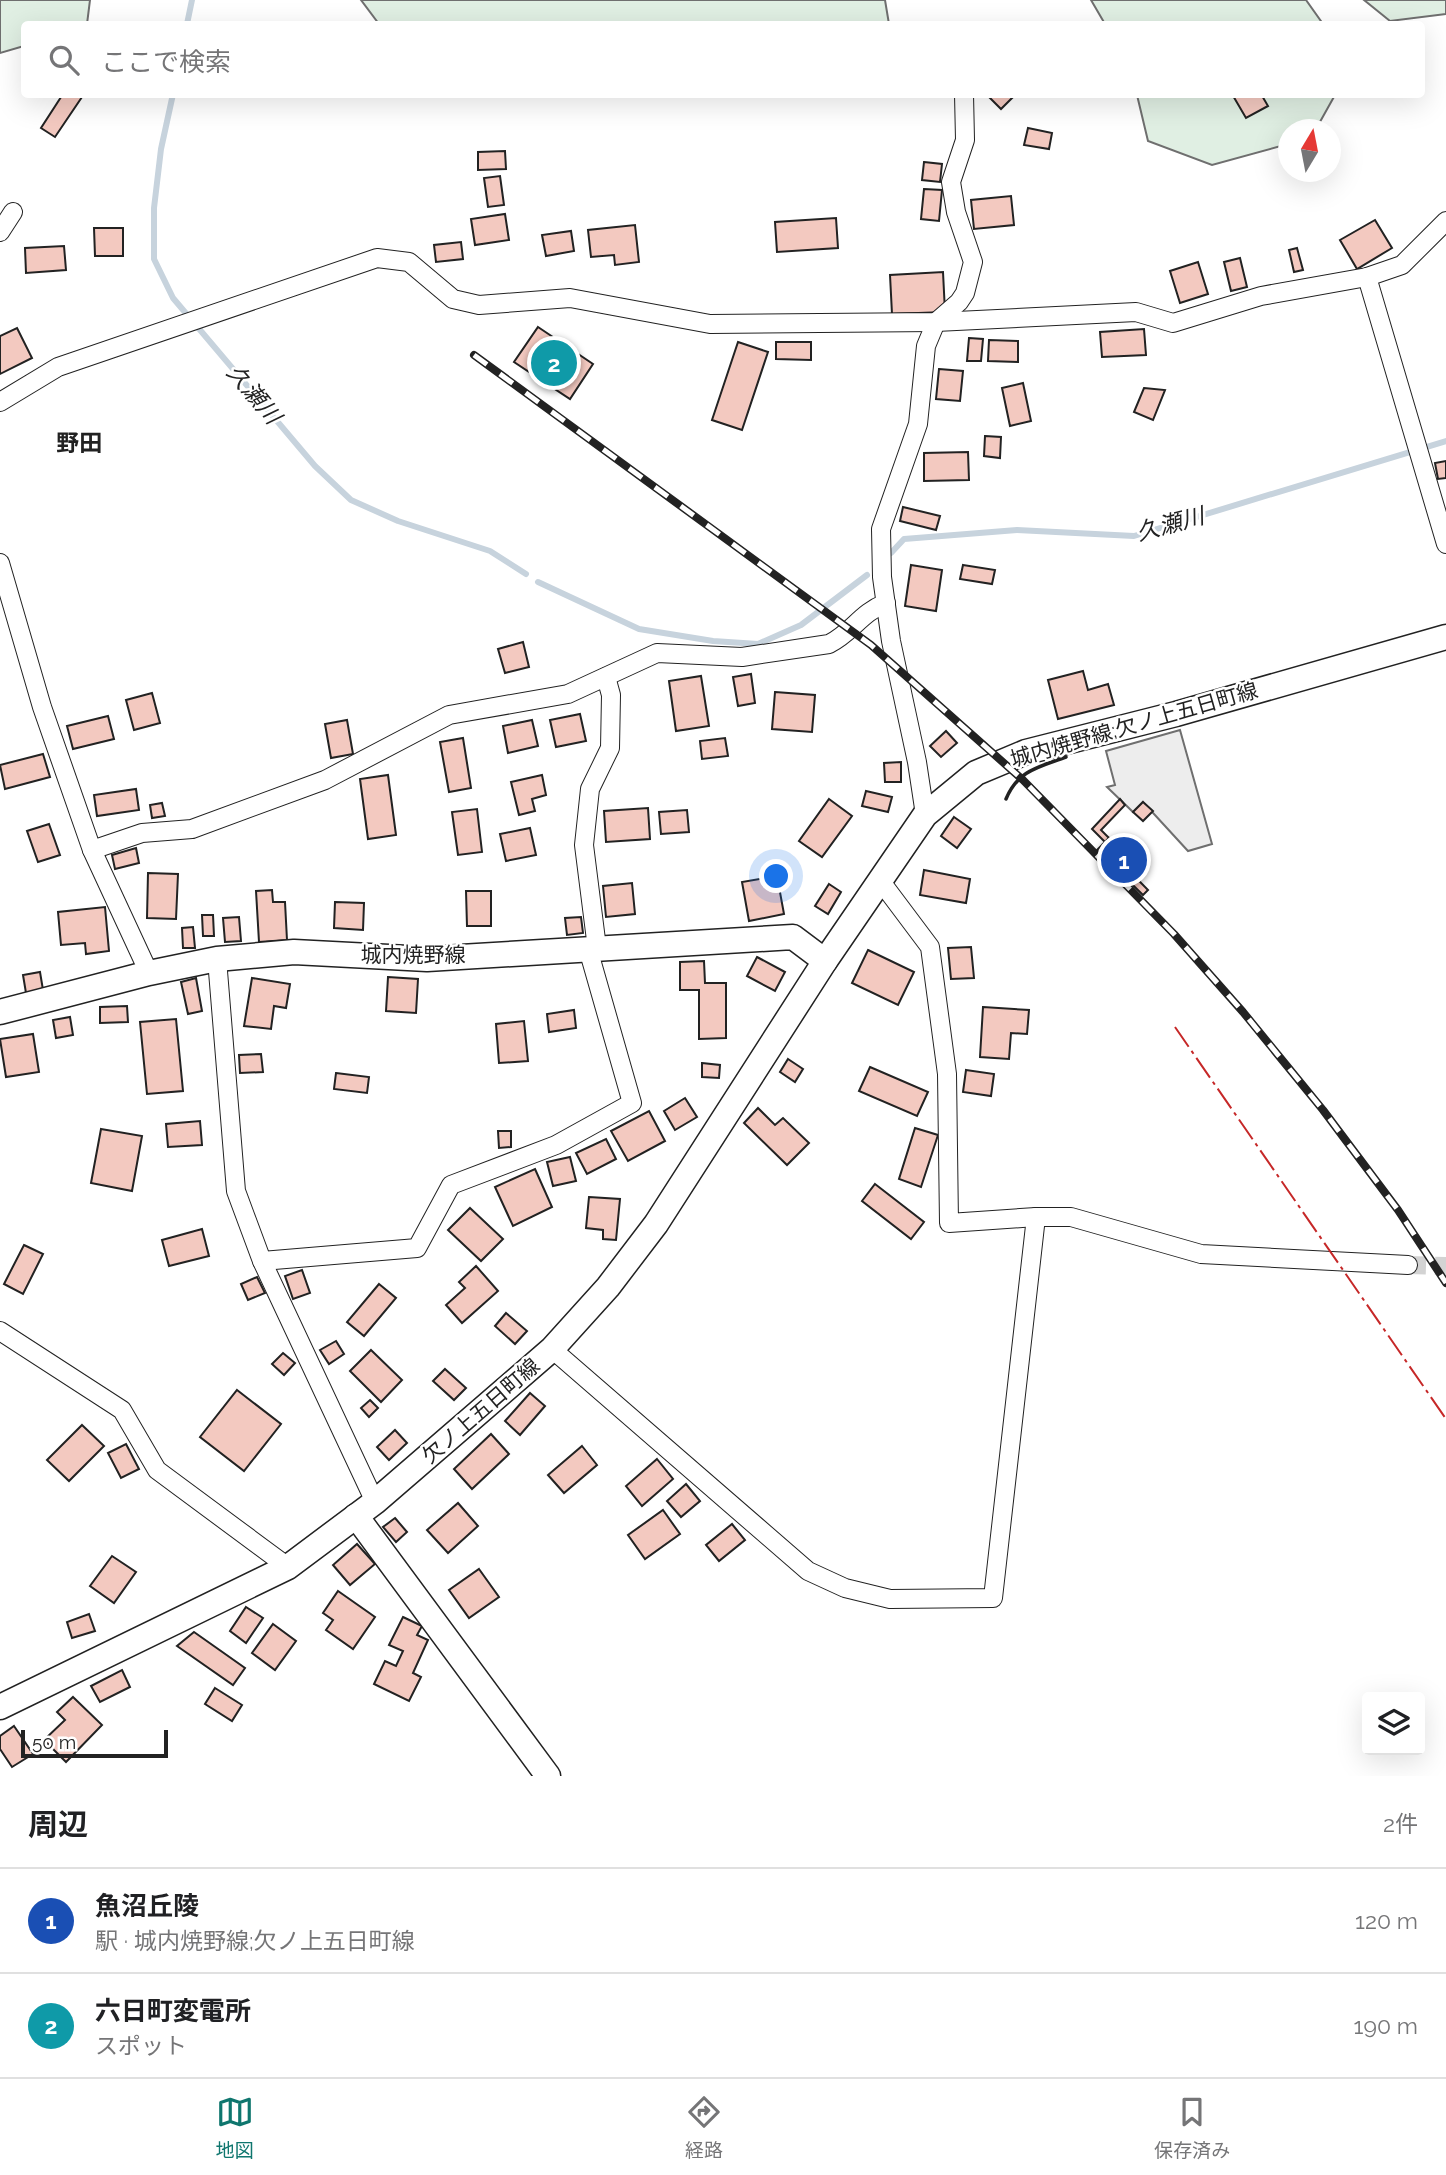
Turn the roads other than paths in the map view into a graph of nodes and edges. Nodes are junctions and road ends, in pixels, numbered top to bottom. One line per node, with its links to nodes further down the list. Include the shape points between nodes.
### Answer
1 (964, 98): 6 (street, via 965,140 951,183 973,262 965,293)
2 (13, 212): 4 (street)
3 (1446, 221): 5 (street, via 1402,265)
4 (0, 232)
5 (1367, 277): 6 (street, via 1261,296 1173,324 1136,312); 8 (street)
6 (936, 322): 7 (street, via 710,324 569,298 479,305 453,299 409,262 377,258 58,367); 10 (street, via 926,346 918,424 881,529)
7 (0, 402)
8 (1446, 544)
9 (0, 563): 14 (street, via 42,707)
10 (886, 603): 12 (street, via 870,609 829,644 742,657 657,653); 13 (street)
11 (1446, 637): 13 (main road, 城内焼野線;欠ノ上五日町線, via 1026,752 976,773)
12 (606, 677): 14 (street, via 568,694 449,715 325,780 192,829 142,832); 16 (street, via 611,695 610,748 590,789 584,845)
13 (925, 816): 15 (main road, 城内焼野線;欠ノ上五日町線)
14 (92, 850): 19 (street)
15 (879, 879): 18 (main road, 城内焼野線;欠ノ上五日町線); 21 (street, via 930,947 947,1074 949,1223)
16 (592, 948): 17 (main road, 城内焼野線, via 427,959 294,952); 18 (main road, 城内焼野線, via 793,937); 22 (street, via 632,1102 556,1145 451,1185 417,1248)
17 (217, 959): 19 (main road, 城内焼野線); 22 (street, via 236,1191)
18 (824, 961): 25 (main road, 欠ノ上五日町線, via 656,1224)
19 (149, 973): 20 (main road, 城内焼野線)
20 (0, 1012)
21 (1036, 1217): 23 (street, via 1071,1217 1201,1254); 25 (street, via 993,1598 891,1599 845,1588 808,1571)
22 (262, 1261): 26 (street)
23 (1408, 1265)
24 (0, 1331): 27 (street, via 122,1410 157,1470)
25 (552, 1349): 26 (main road, 欠ノ上五日町線)
26 (365, 1509): 27 (main road, 欠ノ上五日町線); 29 (main road)
27 (288, 1567): 28 (main road, 欠ノ上五日町線)
28 (0, 1707)
29 (548, 1776)

